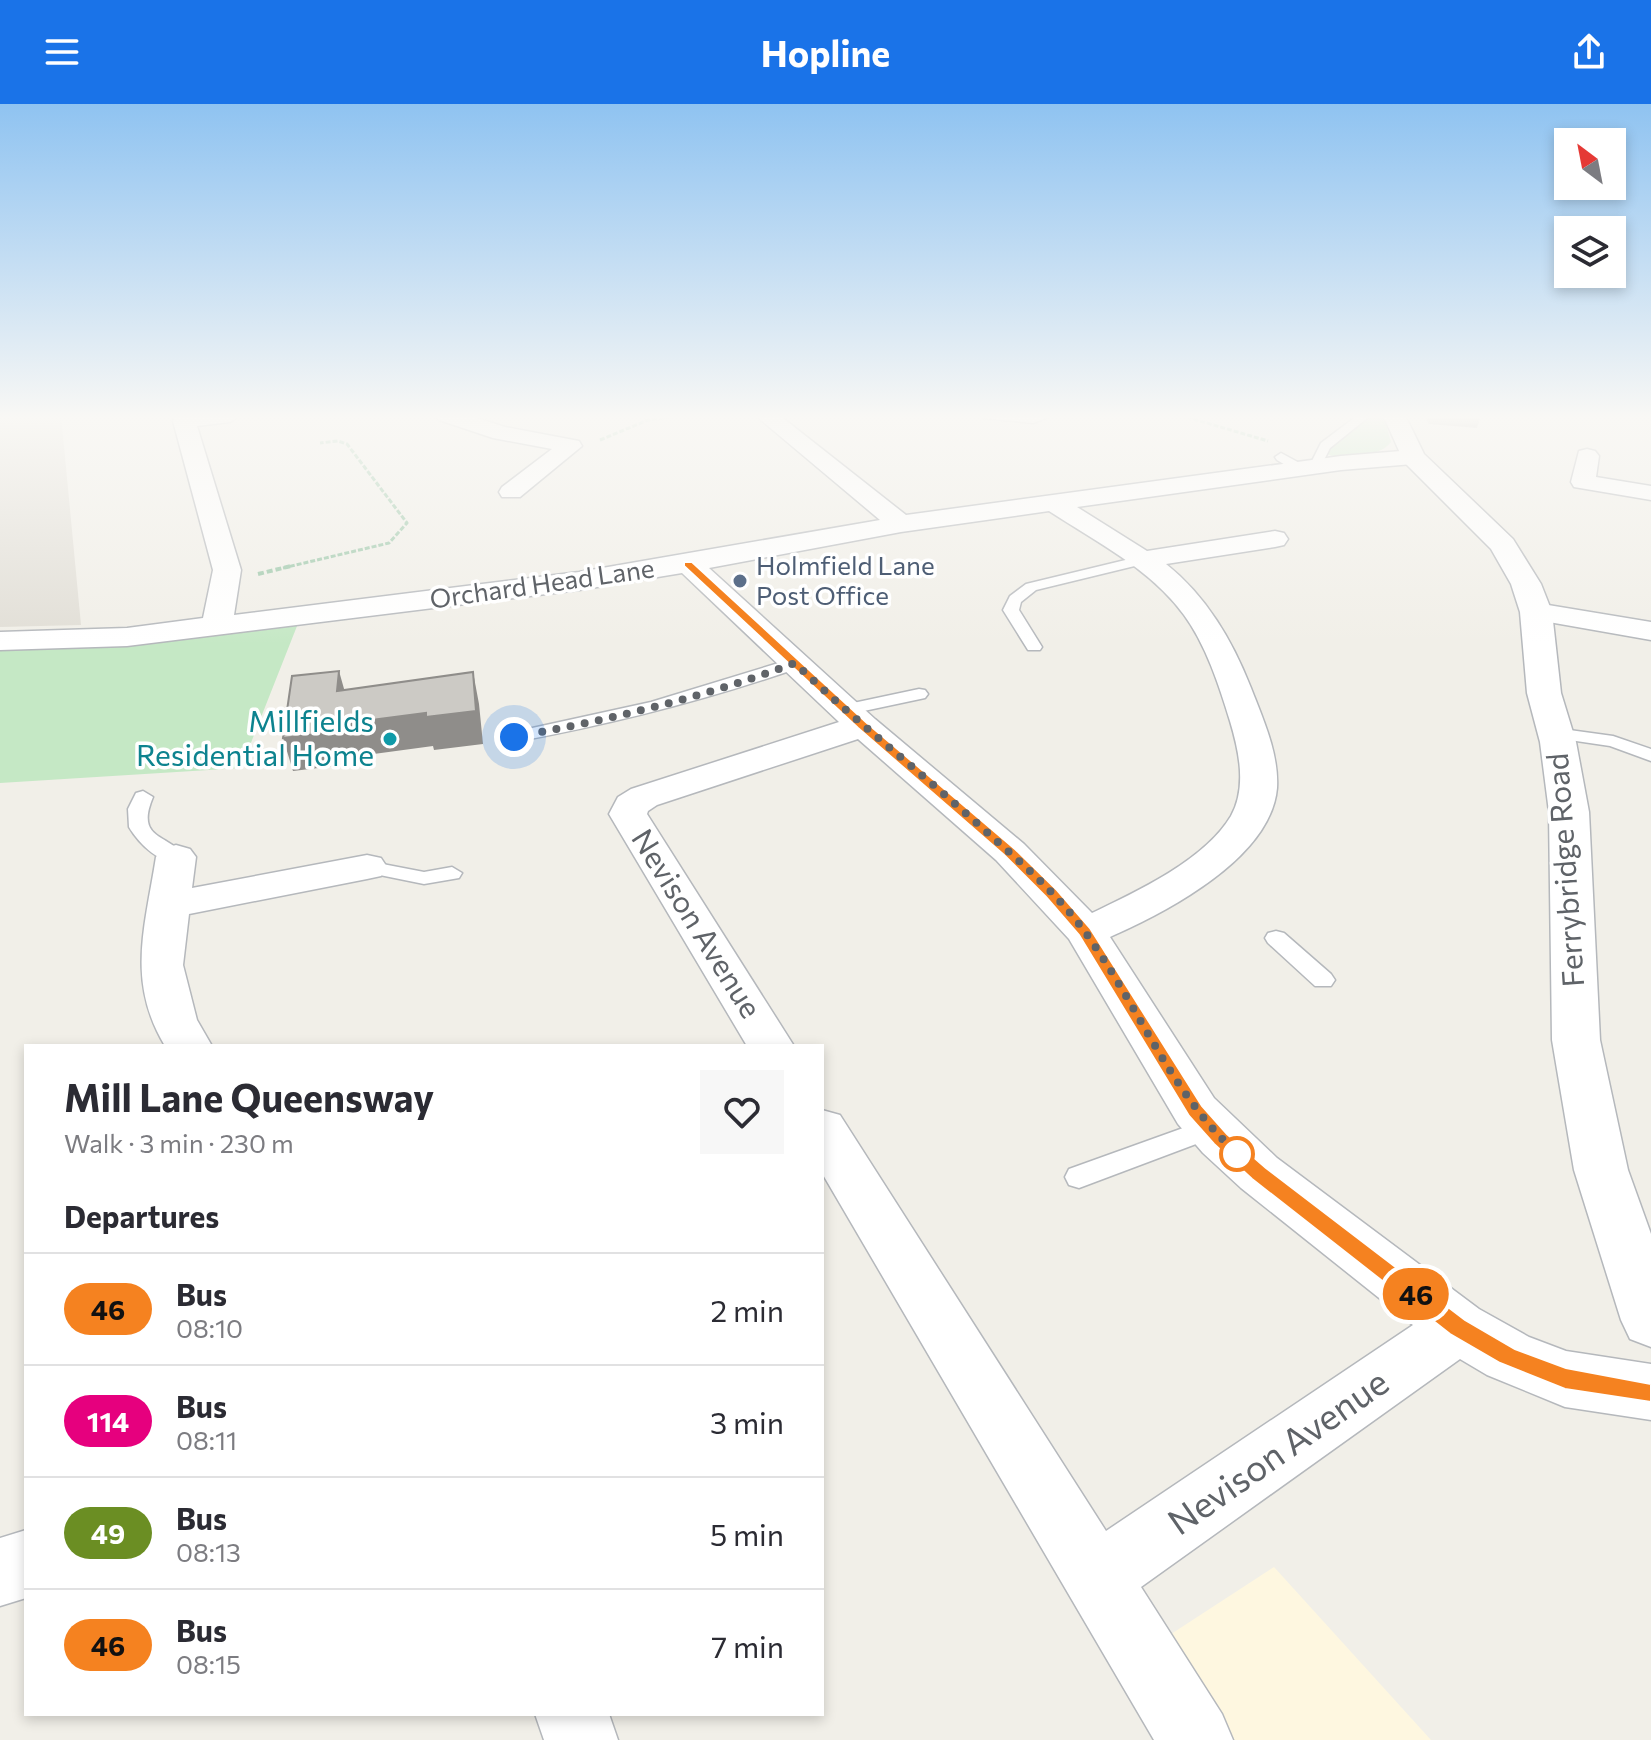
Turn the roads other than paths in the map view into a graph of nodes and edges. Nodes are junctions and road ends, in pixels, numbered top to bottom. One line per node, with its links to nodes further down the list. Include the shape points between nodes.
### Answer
1 (205, 491): 11 (street, via 227,570)
2 (861, 491): 6 (street)
3 (1121, 491): 5 (street, Orchard Head Lane)
4 (1448, 491): 10 (street, Ferrybridge Road, via 1503,545)
5 (1052, 502): 6 (street, Orchard Head Lane); 8 (street)
6 (901, 524): 9 (street, Orchard Head Lane)
7 (1275, 539): 8 (street)
8 (1142, 560): 14 (lane, via 1031,587 1021,594 1011,610); 26 (street, via 1201,616 1220,649 1256,759 1258,793 1243,826 1205,866 1164,896)
9 (688, 564): 11 (street, Orchard Head Lane); 15 (street)
10 (1536, 612): 12 (street); 18 (street, Ferrybridge Road, via 1544,693)
11 (217, 625): 13 (street, Orchard Head Lane, via 80,641)
12 (1651, 631)
13 (0, 641)
14 (1034, 647)
15 (795, 663): 17 (street); 19 (lane, via 596,722)
16 (919, 694): 17 (lane)
17 (854, 718): 26 (street, via 1010,852); 30 (street, Nevison Avenue, via 644,797 628,814)
18 (1555, 733): 20 (lane, via 1613,741); 34 (street, Ferrybridge Road, via 1569,812 1576,1040 1601,1170)
19 (514, 737)
20 (1651, 755)
21 (143, 797): 22 (lane, via 137,822 147,842)
22 (176, 857): 25 (street)
23 (367, 867): 24 (lane, via 424,878); 25 (street)
24 (452, 873)
25 (170, 905): 29 (street, via 161,965 174,1022)
26 (1085, 931): 31 (street)
27 (1276, 938): 28 (lane)
28 (1323, 980)
29 (188, 1044)
30 (770, 1044)
31 (1211, 1128): 33 (lane); 35 (street, via 1259,1173)
32 (824, 1132): 39 (street)
33 (1079, 1177)
34 (1651, 1320)
35 (1458, 1327): 36 (street, via 1508,1356 1565,1379); 39 (street, Nevison Avenue)
36 (1651, 1392)
37 (24, 1565): 38 (street)
38 (0, 1572)
39 (1097, 1577): 42 (street)
40 (573, 1716): 41 (street)
41 (581, 1740)
42 (1196, 1740)

